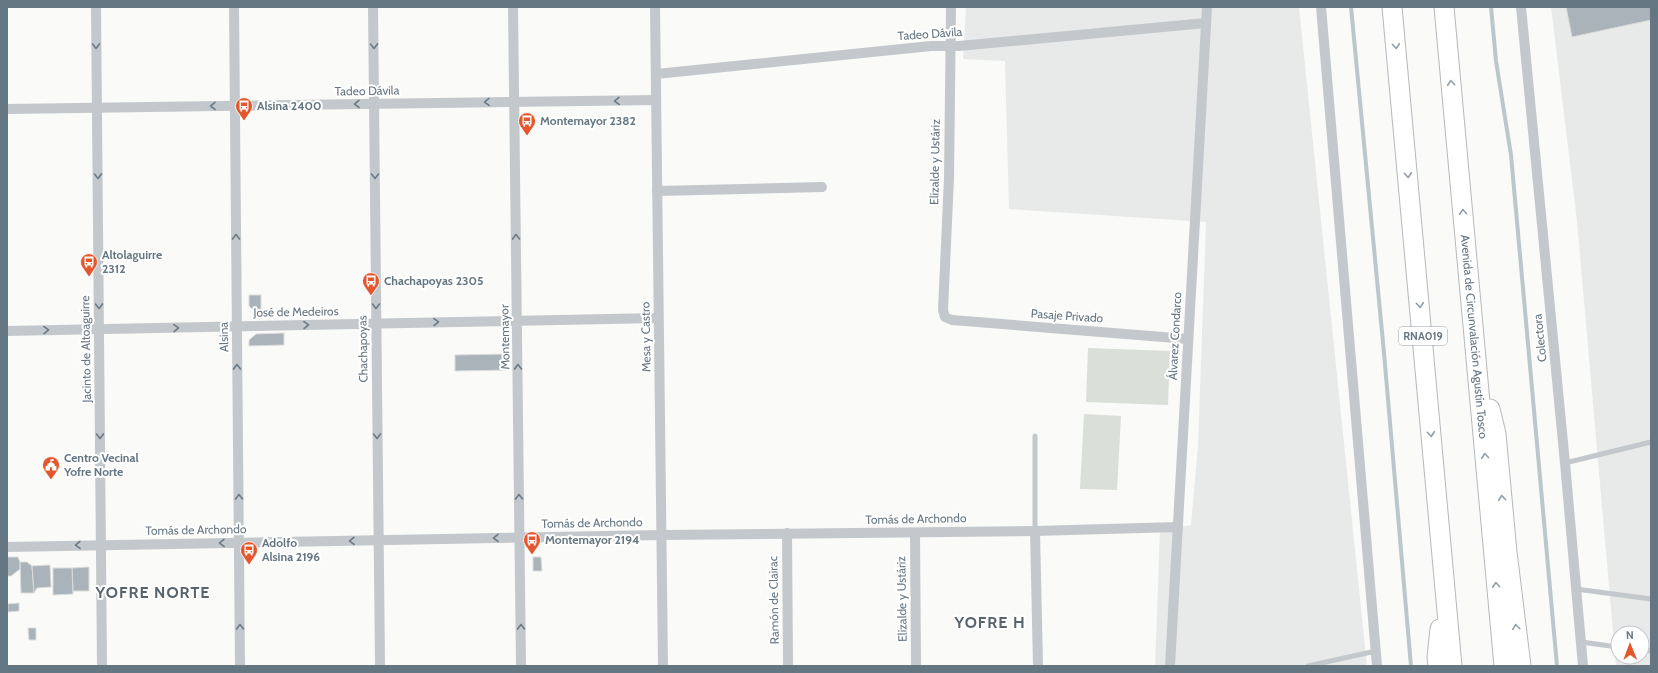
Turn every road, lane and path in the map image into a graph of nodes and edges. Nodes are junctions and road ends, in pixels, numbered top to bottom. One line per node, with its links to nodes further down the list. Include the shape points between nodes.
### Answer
1 (96, 7): 20 (street, Jacinto de Altoaguirre, one-way to 20)
2 (234, 7): 18 (street, Alsina)
3 (373, 7): 17 (street, Chachapoyas, one-way to 17)
4 (513, 7): 16 (street, Montemayor)
5 (655, 7): 14 (street, Mesa y Castro)
6 (951, 7): 13 (street, Elizalde y Ustáriz)
7 (1207, 7): 12 (street, Álvarez Condarco)
8 (1321, 7): 50 (street)
9 (1392, 7): 45 (highway, RNA019, one-way to 45)
10 (1444, 7): 31 (highway, Avenida de Circunvalación Agustín Tosco, one-way to 10)
11 (1521, 7): 34 (street, Colectora)
12 (1206, 23): 13 (street, Tadeo Dávila); 30 (street, Álvarez Condarco)
13 (950, 46): 14 (street, Tadeo Dávila); 23 (street, Elizalde y Ustáriz, via 949,178 943,310)
14 (656, 74): 15 (street, Mesa y Castro)
15 (656, 100): 16 (street, Tadeo Dávila, one-way to 16); 22 (street, Mesa y Castro)
16 (515, 102): 17 (street, Tadeo Dávila, one-way to 17); 25 (street, Montemayor, one-way to 16)
17 (374, 104): 18 (street, Tadeo Dávila, one-way to 18); 26 (street, Chachapoyas, one-way to 26)
18 (235, 106): 20 (street, Tadeo Dávila, one-way to 20); 27 (street, Alsina, one-way to 18)
19 (7, 109): 20 (street, Tadeo Dávila)
20 (97, 109): 28 (street, Jacinto de Altoaguirre, one-way to 28)
21 (822, 187): 22 (street)
22 (657, 191): 24 (street, Mesa y Castro)
23 (945, 317): 30 (street, Pasaje Privado, via 952,320)
24 (658, 318): 25 (street, José de Medeiros); 39 (street, Mesa y Castro)
25 (518, 320): 26 (street, José de Medeiros, one-way to 25); 40 (street, Montemayor, one-way to 25)
26 (376, 324): 27 (street, José de Medeiros, one-way to 26); 41 (street, Chachapoyas, one-way to 41)
27 (237, 327): 28 (street, José de Medeiros, one-way to 27); 42 (street, Alsina, one-way to 27)
28 (99, 329): 29 (street, José de Medeiros, one-way to 28); 43 (street, Jacinto de Altoaguirre, one-way to 43)
29 (7, 330)
30 (1188, 339): 35 (street, Álvarez Condarco)
31 (1475, 348): 64 (highway, Avenida de Circunvalación Agustín Tosco, one-way to 31); 65 (highway, one-way to 31, via 1496,434)
32 (1035, 436): 36 (lane)
33 (1651, 442): 34 (lane)
34 (1565, 463): 46 (street, Colectora)
35 (1178, 527): 36 (street, Tomás de Archondo); 59 (street, Álvarez Condarco)
36 (1035, 531): 38 (street, Tomás de Archondo); 58 (street)
37 (786, 533): 38 (street, Tomás de Archondo); 39 (street, Tomás de Archondo); 56 (street, Ramón de Clairac)
38 (914, 533): 57 (street, Elizalde y Ustáriz)
39 (661, 535): 40 (street, Tomás de Archondo); 55 (street, Mesa y Castro)
40 (520, 537): 41 (street, Tomás de Archondo, one-way to 41); 54 (street, Montemayor, one-way to 40)
41 (378, 540): 42 (street, Tomás de Archondo, one-way to 42); 53 (street, Chachapoyas)
42 (239, 542): 43 (street, Tomás de Archondo, one-way to 43); 52 (street, Alsina, one-way to 42)
43 (101, 545): 44 (street, Tomás de Archondo, one-way to 44); 51 (street, Jacinto de Altoaguirre)
44 (7, 547)
45 (1445, 588): 62 (highway); 63 (highway, RNA019)
46 (1576, 590): 47 (lane); 48 (street, Colectora)
47 (1651, 599)
48 (1581, 642): 49 (lane); 66 (street, Colectora)
49 (1610, 646)
50 (1376, 651): 60 (lane); 61 (street)
51 (102, 666)
52 (240, 666)
53 (380, 666)
54 (521, 666)
55 (663, 666)
56 (788, 666)
57 (916, 666)
58 (1038, 666)
59 (1170, 666)
60 (1308, 666)
61 (1377, 666)
62 (1438, 666)
63 (1452, 666)
64 (1504, 666)
65 (1521, 666)
66 (1582, 666)

